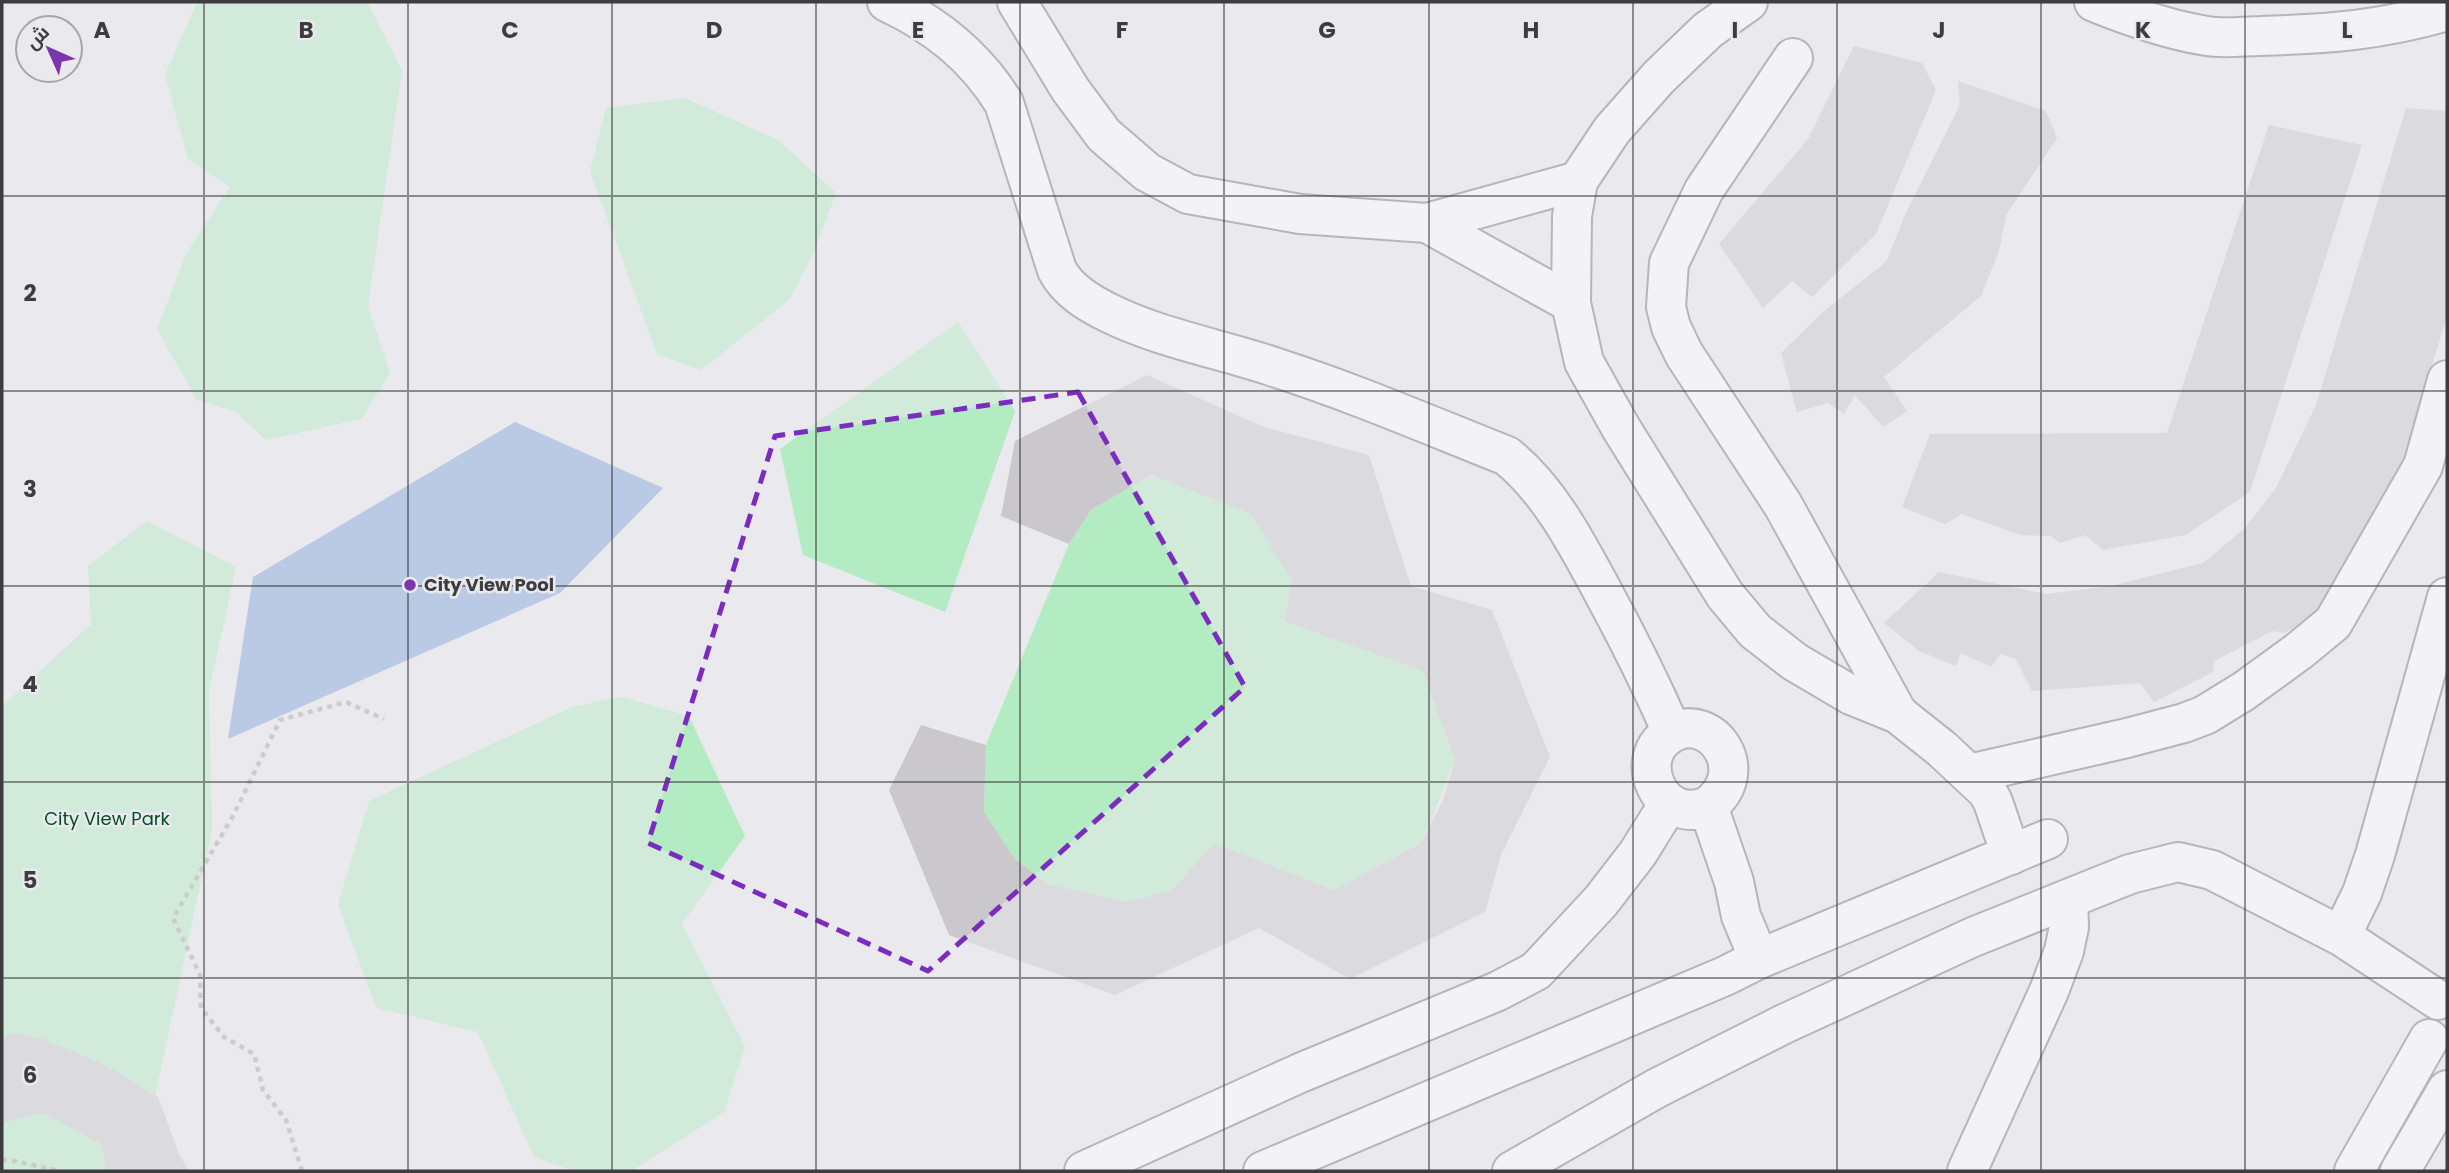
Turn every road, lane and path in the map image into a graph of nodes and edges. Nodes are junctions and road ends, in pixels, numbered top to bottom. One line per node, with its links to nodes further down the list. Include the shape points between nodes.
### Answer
1 (887, 2): 14 (street, via 919,17 973,61 992,83 1004,103 1057,270 1072,290 1110,314 1368,401 1507,456 1522,468 1575,540)
2 (1017, 2): 8 (street, via 1104,135 1167,183 1188,194 1300,214)
3 (1748, 2): 7 (street, via 1708,30 1658,76 1612,130)
4 (2094, 2): 5 (street, via 2143,22 2209,37 2366,30)
5 (2447, 11)
6 (1793, 58): 12 (street, via 1689,218 1669,263 1666,307 1684,354 1783,505)
7 (1578, 181): 8 (street); 9 (street, via 1572,216)
8 (1427, 223): 9 (street)
9 (1571, 303): 12 (street, via 1584,362 1725,595 1755,631 1795,662 1851,695)
10 (2447, 380): 15 (street, via 2423,466 2325,630 2205,715)
11 (2447, 597): 21 (street, via 2375,855)
12 (1898, 715): 15 (street)
13 (384, 719): 29 (path, via 346,702 280,720 233,816 173,918 200,975 201,1007 224,1037 254,1054 262,1090 286,1120)
14 (1672, 732): 16 (street, via 1658,746 1651,771); 17 (street, via 1685,728 1705,732 1724,751 1729,768 1726,786)
15 (1969, 774): 19 (street, via 1993,802)
16 (1669, 803): 17 (street, via 1685,811); 30 (street, via 1601,901 1536,971)
17 (1708, 806): 22 (street)
18 (2048, 839): 19 (street)
19 (2011, 855): 22 (street)
20 (2068, 899): 21 (street, via 2130,874 2178,863 2212,870); 27 (street, via 1784,1024 1657,1088); 32 (street, via 2064,951)
21 (2342, 936): 23 (street)
22 (1759, 959): 31 (street)
23 (2442, 997): 24 (street, via 2430,1011 2427,1024)
24 (2438, 1049): 33 (street)
25 (2447, 1090): 34 (street)
26 (2, 1160): 28 (path)
27 (1520, 1169)
28 (60, 1171)
29 (302, 1171)
30 (1084, 1171)
31 (1263, 1171)
32 (1967, 1171)
33 (2354, 1171)
34 (2400, 1171)

